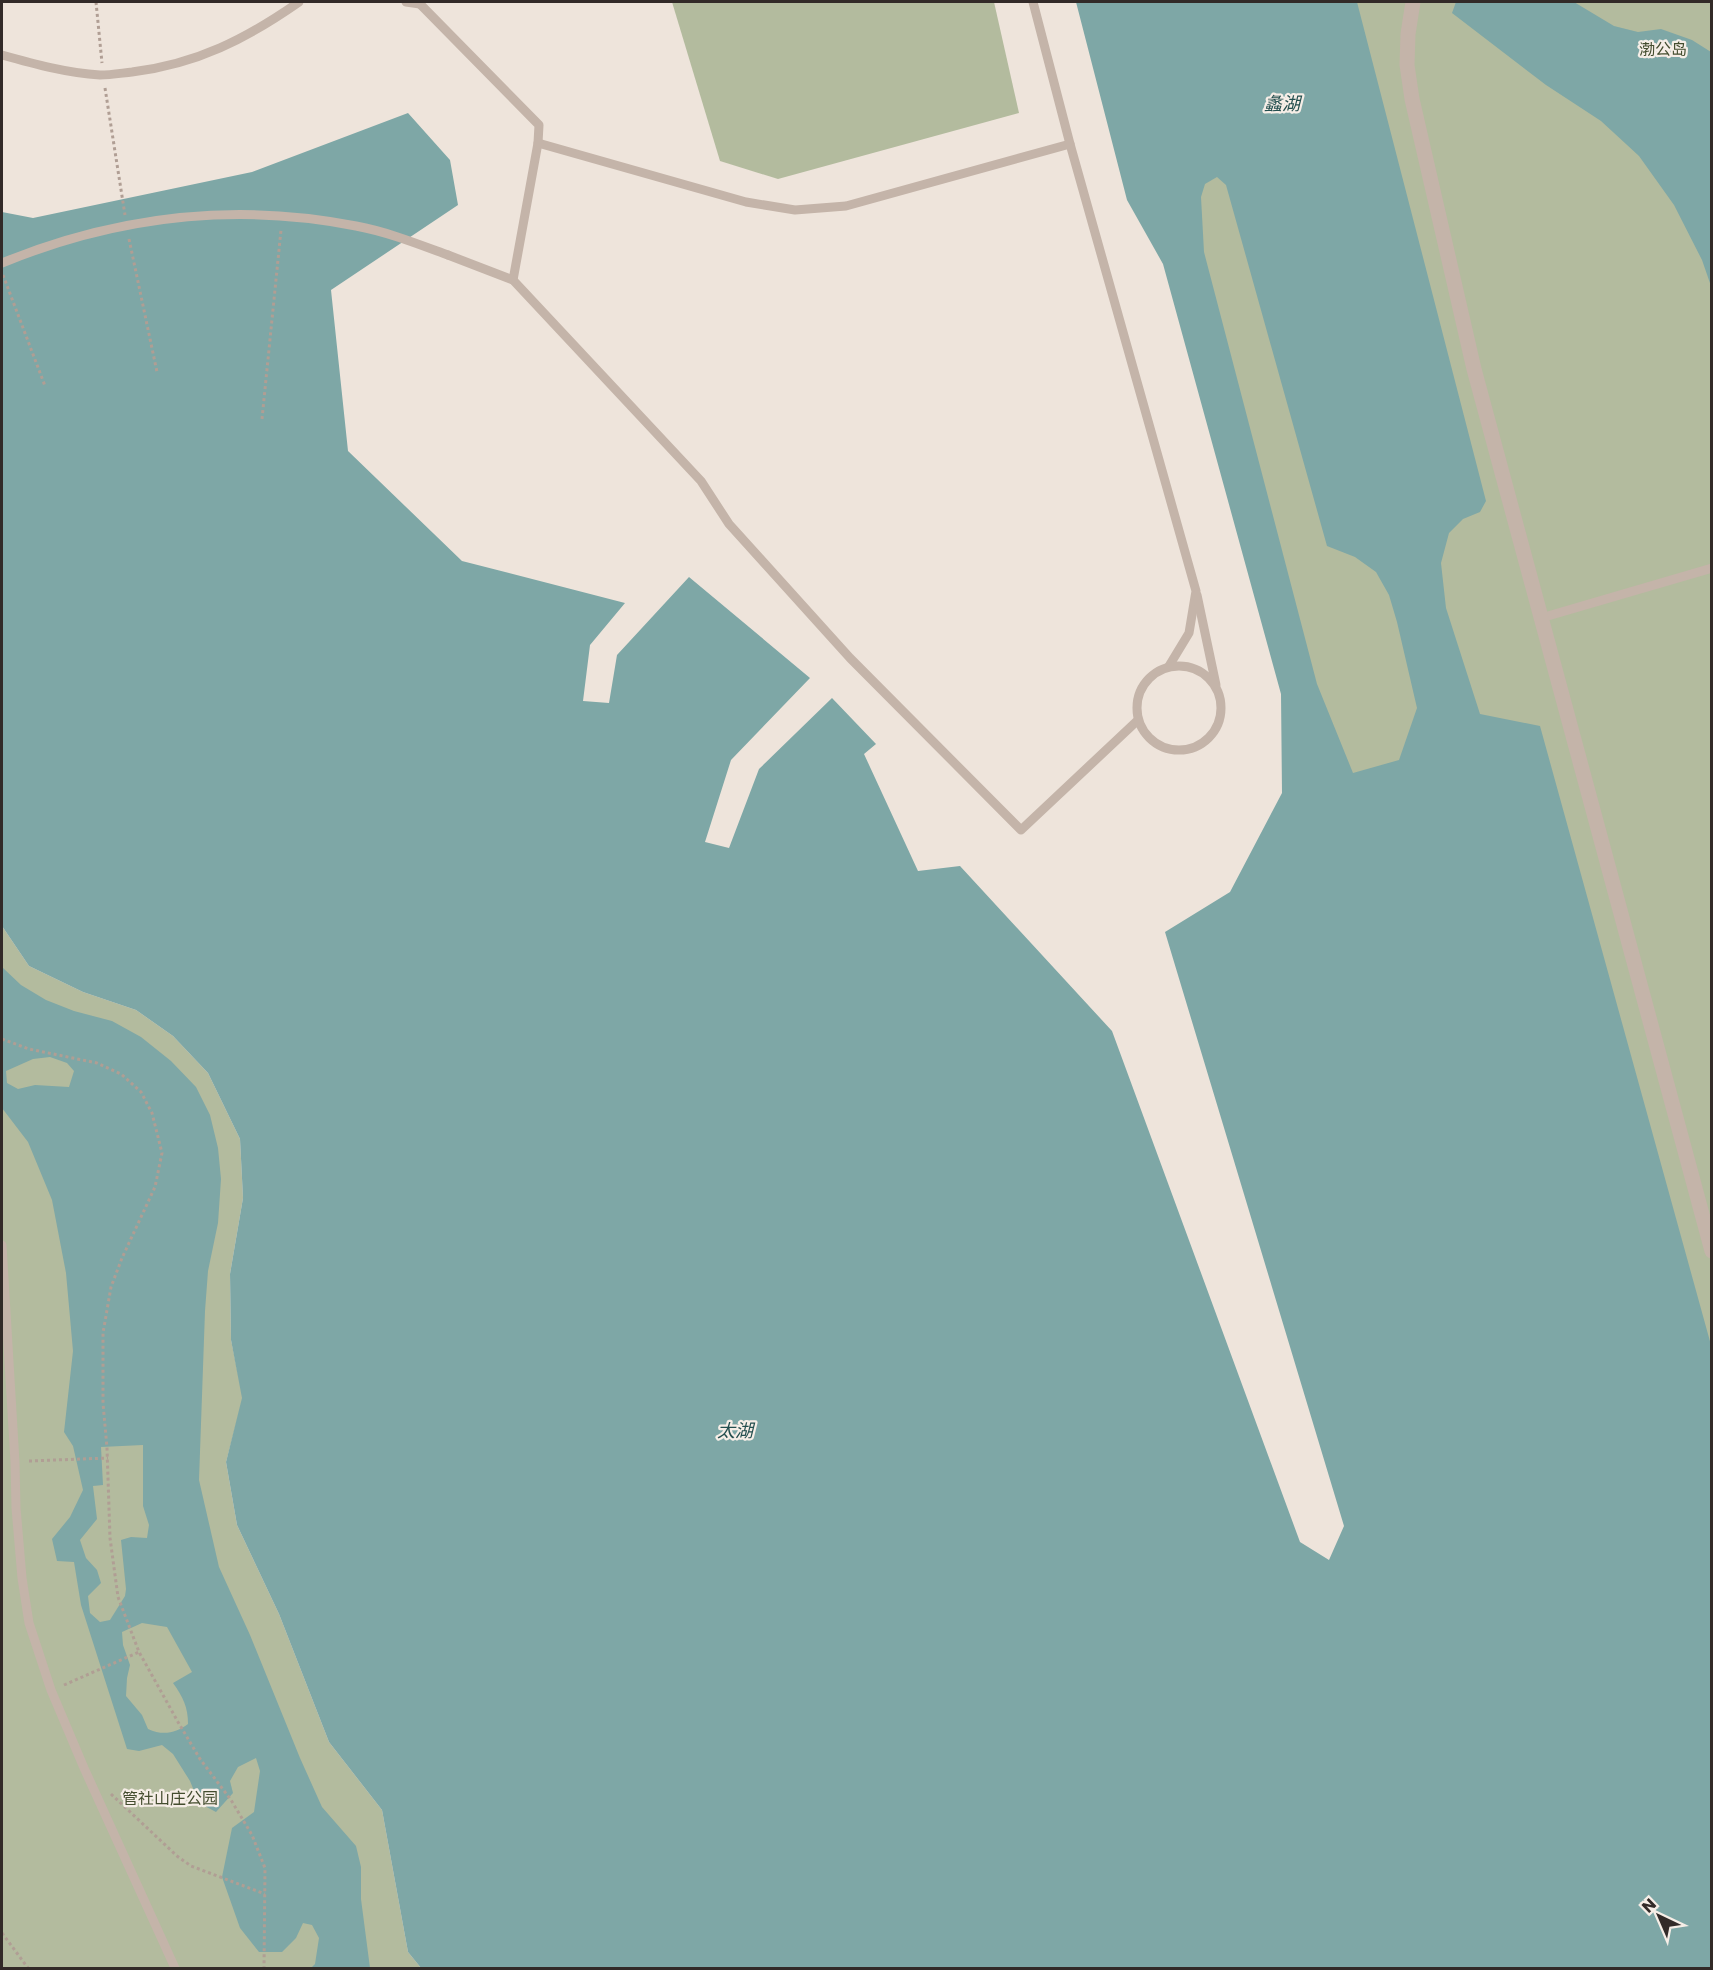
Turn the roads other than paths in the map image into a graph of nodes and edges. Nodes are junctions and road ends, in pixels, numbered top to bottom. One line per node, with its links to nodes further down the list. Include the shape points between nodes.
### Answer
1 (299, 2): 6 (lane, via 265,26 229,44 157,69 103,75 70,72)
2 (406, 2): 5 (lane)
3 (1033, 2): 8 (lane)
4 (1413, 2): 13 (street, via 1407,65 1412,99 1474,369)
5 (419, 3): 7 (lane, via 539,126)
6 (2, 55)
7 (538, 142): 8 (lane, via 746,202 795,210 846,206); 10 (lane)
8 (1070, 144): 12 (lane)
9 (2, 263): 10 (lane, bridge, via 126,224 254,213 357,226 393,235)
10 (513, 280): 16 (lane, via 701,482 729,524 850,658 1021,830)
11 (1712, 568): 13 (lane)
12 (1196, 591): 14 (lane, via 1189,633); 15 (lane)
13 (1541, 618): 18 (street)
14 (1169, 666): 15 (lane, via 1192,667); 16 (lane, via 1146,681 1140,693)
15 (1216, 687): 16 (lane, via 1221,701 1217,726 1197,746 1179,750 1164,747 1146,734)
16 (1138, 720)
17 (2, 1245): 19 (lane, via 16,1508 29,1623 51,1690)
18 (1712, 1251)
19 (175, 1968)

